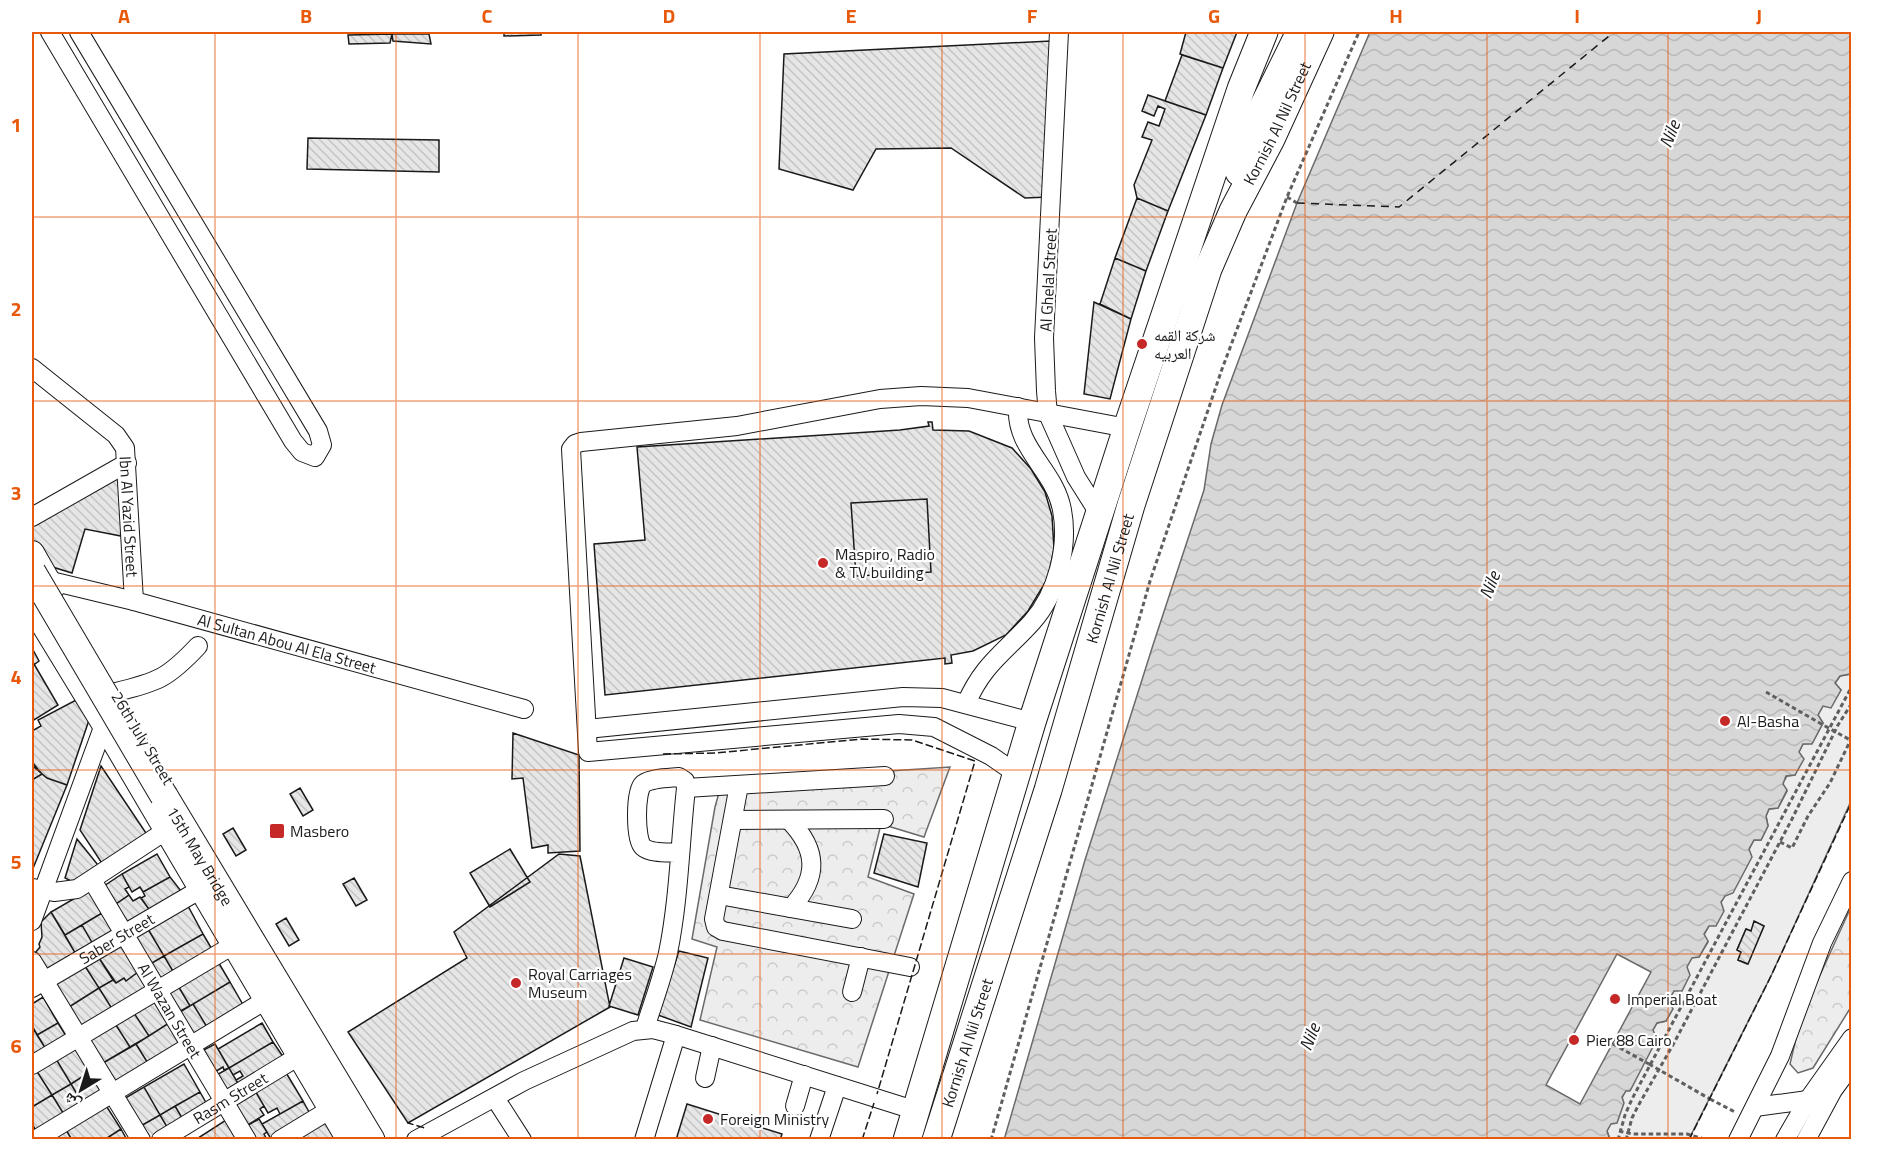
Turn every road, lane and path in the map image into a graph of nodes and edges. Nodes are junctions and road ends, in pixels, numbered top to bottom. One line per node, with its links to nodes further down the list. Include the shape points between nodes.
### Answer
1 (78, 32): 7 (street); 7 (street, via 318,431 322,445 315,457 302,452 293,441)
2 (1059, 32): 13 (street, Al Ghelal Street, via 1044,338)
3 (1264, 32): 14 (highway, Kornish Al Nil Street, via 1241,89)
4 (1300, 32): 10 (highway, via 1255,123 1239,172)
5 (1320, 32): 10 (highway, Kornish Al Nil Street)
6 (1359, 32): 8 (path)
7 (54, 37)
8 (1287, 197): 9 (path); 99 (path, via 1222,369 1150,581)
9 (1297, 203)
10 (1233, 212): 98 (highway, Kornish Al Nil Street, via 1208,269 1131,505 1048,789)
11 (32, 368): 15 (street, Ibn Al Yazid Street, via 117,435 125,448)
12 (1018, 407): 13 (street); 27 (street, via 1019,432 1056,489 1062,511 1059,575 1034,620 992,661); 31 (street, via 968,398 880,399 737,426 575,444 571,454)
13 (1048, 414): 14 (street); 16 (street, Al Ghelal Street, via 1076,477)
14 (1127, 428): 16 (highway, Kornish Al Nil Street)
15 (127, 463): 17 (street); 20 (street, Ibn Al Yazid Street)
16 (1100, 515): 29 (highway, Kornish Al Nil Street)
17 (32, 517)
18 (32, 553): 19 (main road, 26th July Street)
19 (39, 576): 20 (street, Al Sultan Abou Al Ela Street); 24 (main road, 26th July Street); 91 (highway, 15th May Bridge, bridge)
20 (134, 601): 28 (street, Al Sultan Abou Al Ela Street)
21 (32, 606): 30 (main road, 26th July Street)
22 (198, 646): 24 (street, via 170,673 149,684)
23 (1851, 686): 82 (path, via 1632,1099)
24 (116, 692): 30 (street); 92 (main road, 26th July Street)
25 (1766, 692): 32 (path, bridge)
26 (1851, 703): 41 (path)
27 (966, 704): 29 (street); 31 (street, via 942,698 903,697)
28 (524, 709)
29 (1032, 722): 33 (highway, Kornish Al Nil Street)
30 (104, 724): 40 (main road, 26th July Street); 46 (street)
31 (586, 729): 33 (street, via 588,752 899,724 934,727)
32 (1851, 739): 41 (path, via 1792,848)
33 (1017, 774): 80 (highway, Kornish Al Nil Street)
34 (885, 776): 35 (street)
35 (740, 785): 36 (street); 38 (street)
36 (686, 788): 42 (street); 42 (street, via 679,777 649,781 641,785 637,794 639,840 643,847)
37 (884, 819): 39 (street)
38 (733, 820): 39 (street); 48 (street)
39 (789, 820): 49 (street, via 802,833 812,863 804,894)
40 (167, 830): 44 (street); 47 (main road, 26th July Street)
41 (1780, 842): 84 (path, via 1638,1106)
42 (679, 853): 61 (street, via 668,951)
43 (32, 872): 46 (street)
44 (92, 880): 46 (street, via 66,892); 52 (street, Al Wazan Street)
45 (1851, 881): 81 (street, via 1822,943 1780,1056)
46 (37, 889): 51 (street)
47 (201, 889): 52 (street, Saber Street); 53 (main road, 26th July Street)
48 (719, 895): 49 (street); 54 (street, via 714,919 719,929)
49 (791, 908): 50 (street)
50 (852, 919)
51 (32, 921)
52 (124, 934): 57 (street, Saber Street); 58 (street, Al Wazan Street)
53 (235, 944): 58 (street); 60 (main road, 26th July Street)
54 (861, 957): 56 (street); 59 (street)
55 (32, 961): 57 (street)
56 (910, 967)
57 (38, 985): 63 (street)
58 (158, 990): 63 (street); 66 (street, Al Wazan Street)
59 (852, 992)
60 (266, 1000): 66 (street); 68 (main road, 26th July Street)
61 (645, 1028): 62 (street); 75 (street, via 524,1081)
62 (676, 1035): 67 (street); 95 (street)
63 (78, 1037): 70 (street); 74 (street)
64 (1851, 1038): 76 (street)
65 (1612, 1044): 81 (path, bridge, via 1710,1099)
66 (191, 1045): 74 (street); 77 (street, Al Wazan Street)
67 (712, 1046): 71 (street); 72 (street)
68 (299, 1056): 77 (street, Rasm Street); 79 (main road, 26th July Street)
69 (1851, 1064): 105 (street)
70 (32, 1065)
71 (804, 1075): 73 (street); 78 (street)
72 (705, 1078)
73 (837, 1086): 80 (street); 96 (street)
74 (112, 1093): 85 (street); 86 (street)
75 (495, 1098): 93 (street); 94 (street)
76 (1808, 1100): 81 (street); 104 (street)
77 (224, 1101): 87 (street, Rasm Street); 88 (street, Al Wazan Street)
78 (795, 1106)
79 (331, 1109): 89 (street); 90 (main road, 26th July Street)
80 (917, 1112): 97 (highway, Kornish Al Nil Street)
81 (1752, 1113): 103 (street)
82 (1620, 1131): 84 (path); 100 (path)
83 (32, 1133): 85 (street)
84 (1627, 1134): 101 (path); 102 (path, via 1687,1134)
85 (35, 1139)
86 (141, 1140)
87 (161, 1140)
88 (247, 1140)
89 (280, 1140)
90 (350, 1140)
91 (371, 1140)
92 (385, 1140)
93 (416, 1140)
94 (522, 1140)
95 (644, 1140)
96 (819, 1140)
97 (907, 1140)
98 (936, 1140)
99 (991, 1140)
100 (1617, 1140)
101 (1626, 1140)
102 (1708, 1140)
103 (1738, 1140)
104 (1785, 1140)
105 (1806, 1140)

